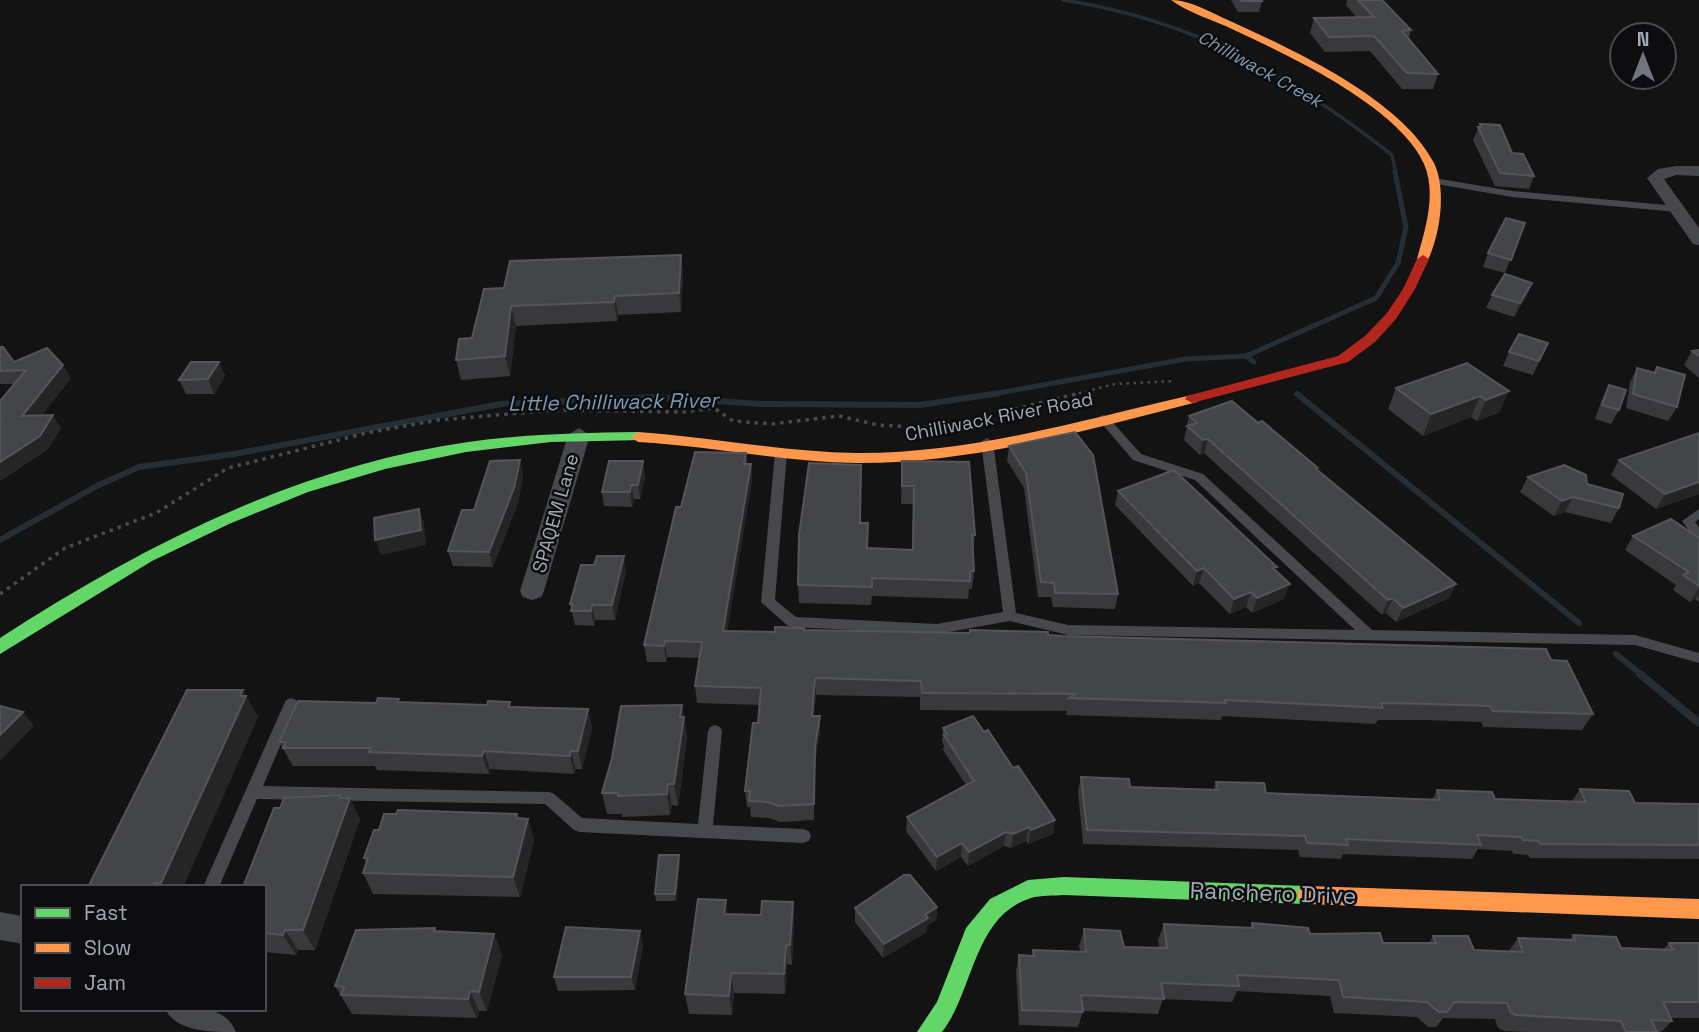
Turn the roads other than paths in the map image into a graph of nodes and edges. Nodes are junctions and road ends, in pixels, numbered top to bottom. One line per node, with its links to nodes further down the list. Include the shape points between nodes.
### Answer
1 (1175, 0): 3 (main road, Chilliwack River Road, via 1296,60 1368,103 1422,150)
2 (1699, 171): 4 (street, via 1670,171 1655,178)
3 (1434, 181): 4 (lane, via 1512,194); 6 (main road, Chilliwack River Road, via 1436,213 1412,291 1386,326 1344,359)
4 (1677, 209): 5 (street)
5 (1699, 240)
6 (1103, 418): 8 (main road, Chilliwack River Road); 14 (lane, via 1137,457 1199,477)
7 (579, 435): 9 (main road, Chilliwack River Road, via 676,439); 12 (street, SPAQEM Lane); 15 (main road, Chilliwack River Road, via 439,450 355,471 264,502 116,570)
8 (987, 442): 9 (main road, Chilliwack River Road, via 885,458); 13 (lane)
9 (781, 453): 13 (lane, via 768,602 793,622 937,629)
10 (1699, 513): 11 (lane, via 1688,521)
11 (1699, 536)
12 (532, 591)
13 (1010, 616): 14 (lane, via 1068,631)
14 (1367, 634): 16 (lane, via 1635,640)
15 (0, 647)
16 (1699, 658)
17 (291, 704): 19 (lane)
18 (715, 731): 20 (lane)
19 (253, 792): 20 (lane, via 548,798 579,825); 22 (lane)
20 (705, 831): 21 (lane)
21 (803, 836)
22 (212, 885)
23 (1699, 909): 28 (main road, Ranchero Drive, via 1065,886 1028,890 997,906 974,935 946,1009)
24 (0, 926): 25 (street)
25 (21, 930)
26 (184, 1011): 27 (street)
27 (220, 1032)
28 (928, 1032)

